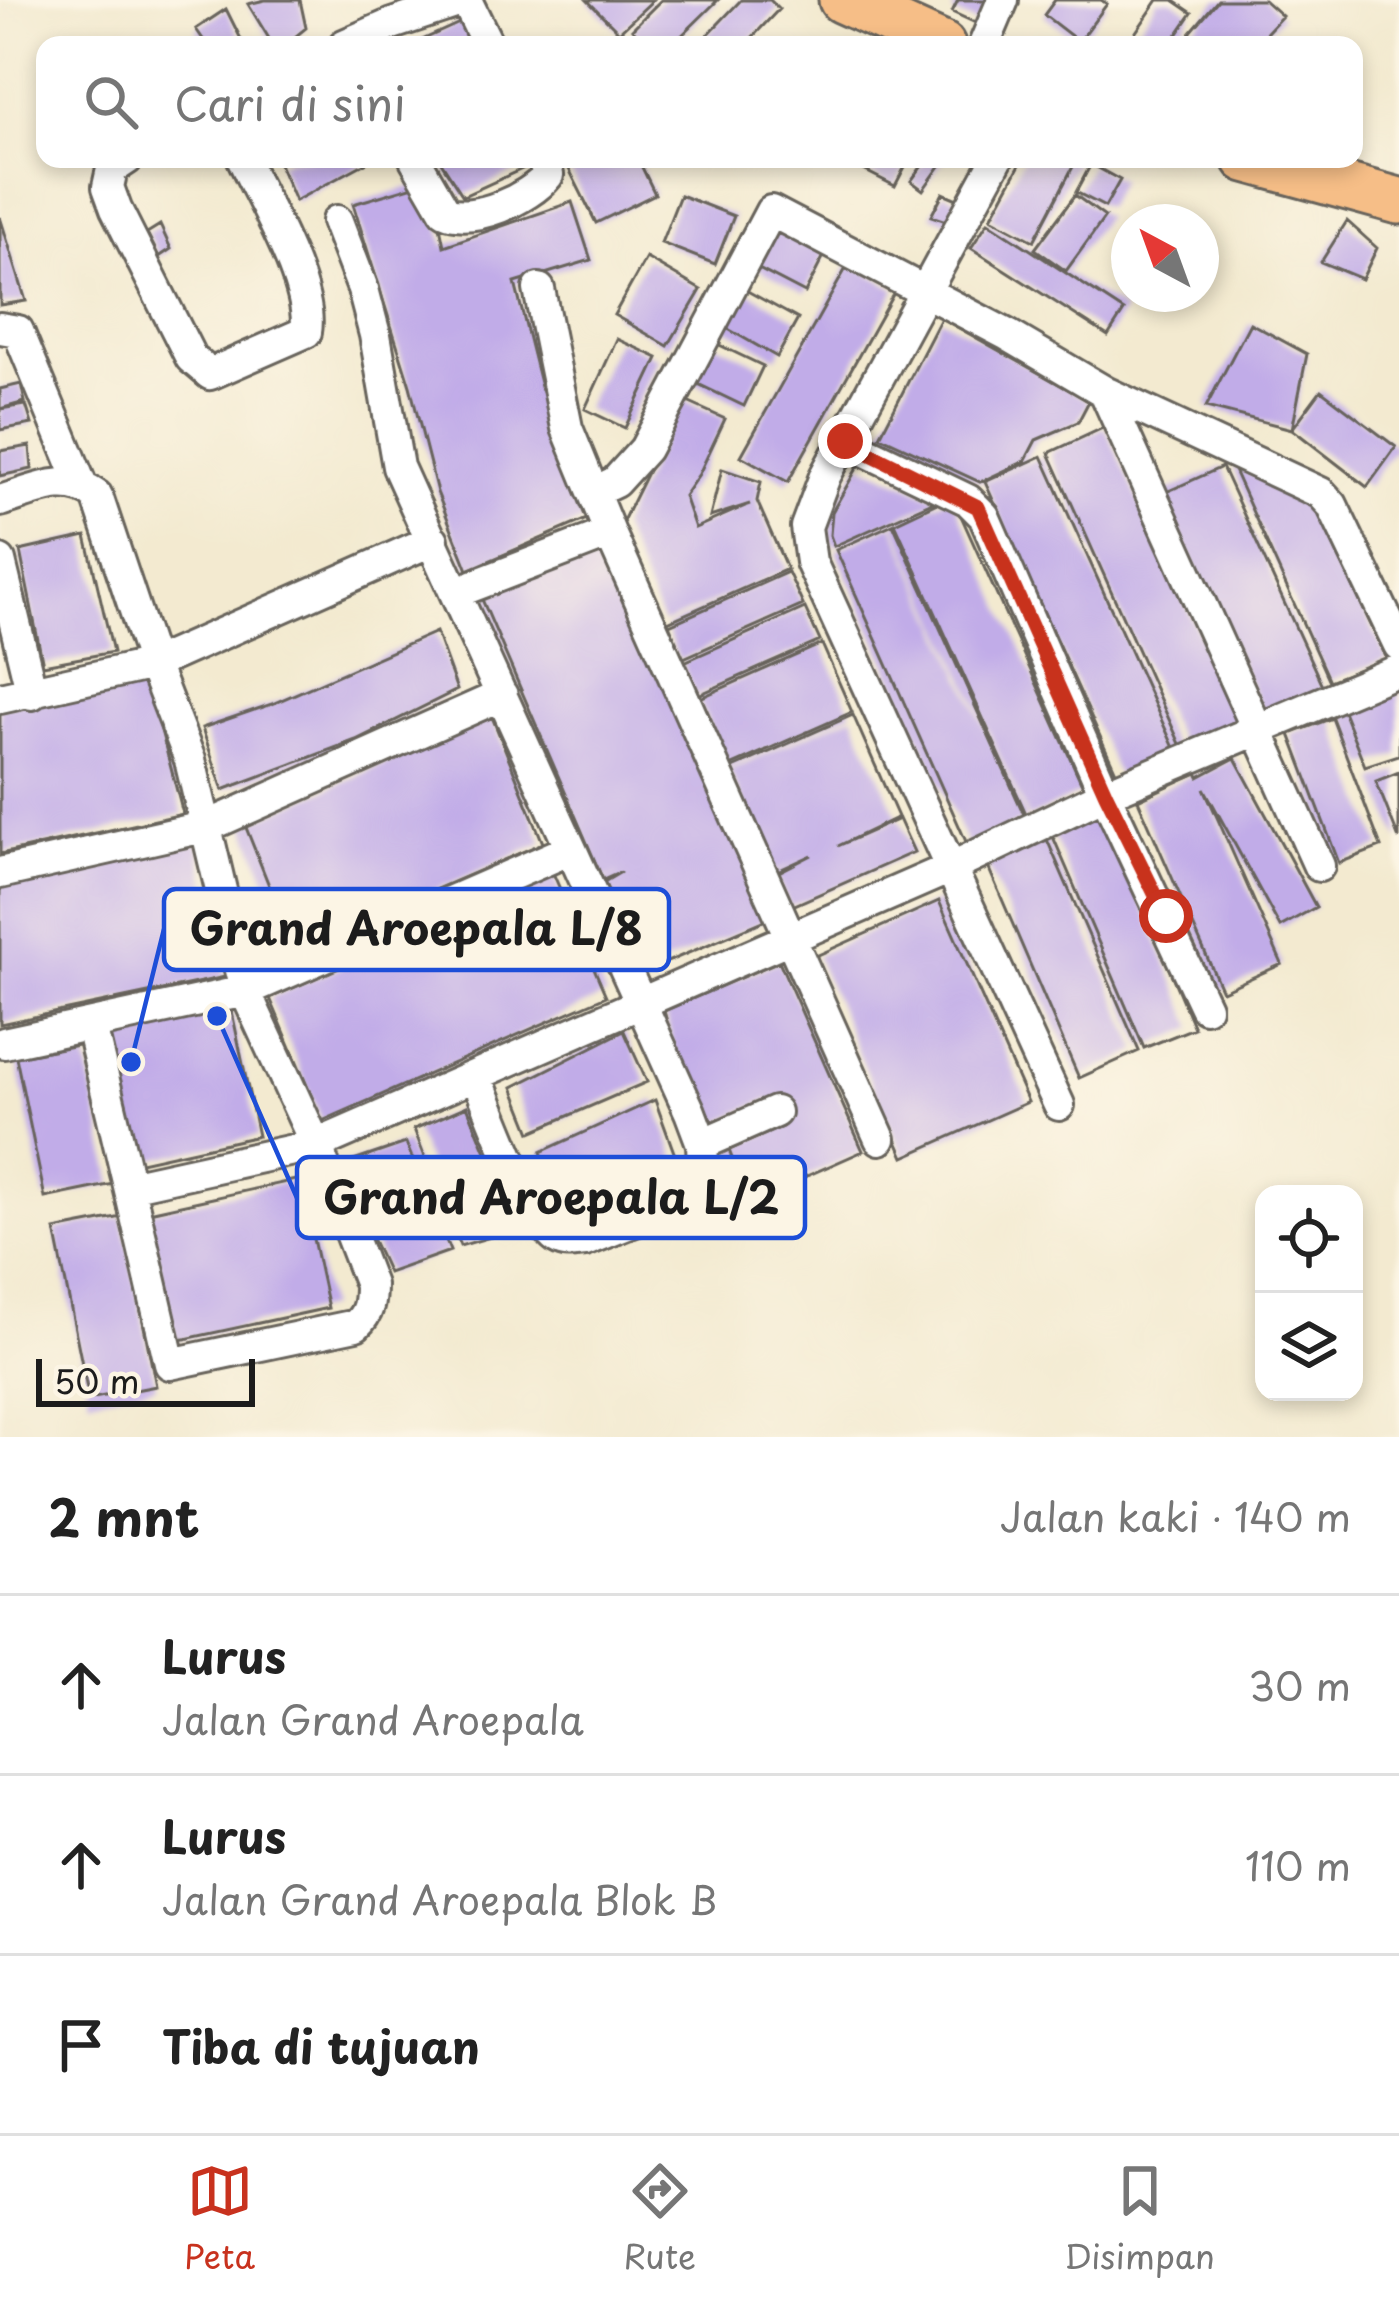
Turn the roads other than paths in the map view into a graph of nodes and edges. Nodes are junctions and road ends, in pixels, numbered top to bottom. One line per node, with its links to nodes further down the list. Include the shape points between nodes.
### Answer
1 (465, 0): 4 (street); 5 (street)
2 (842, 0): 6 (main road)
3 (1003, 0): 7 (street)
4 (365, 36)
5 (483, 36)
6 (922, 36)
7 (988, 36)
8 (114, 168): 9 (street, via 108,187 116,209 191,358 210,374 292,340 308,322)
9 (247, 168)
10 (420, 168): 11 (street, via 445,211 467,216 539,187)
11 (546, 168)
12 (992, 168): 17 (street)
13 (1279, 168): 14 (main road)
14 (1399, 201)
15 (337, 221): 25 (street, via 375,334 398,467)
16 (539, 290): 22 (street, via 567,428)
17 (927, 294): 19 (street); 20 (street); 22 (street, via 771,211 645,449 616,482)
18 (0, 328): 21 (street, via 18,331)
19 (1105, 392): 28 (street, via 1321,493); 34 (street)
20 (845, 441): 35 (street, via 978,507); 39 (street, via 811,507 807,545)
21 (81, 484): 23 (street); 29 (street, via 97,496)
22 (596, 491): 24 (street)
23 (0, 502)
24 (610, 533): 27 (street); 41 (street)
25 (433, 540): 27 (street); 29 (street)
26 (0, 561): 31 (street)
27 (457, 592): 32 (street)
28 (1399, 645)
29 (153, 664): 31 (street); 36 (street)
30 (1399, 670): 34 (street)
31 (32, 694): 33 (street)
32 (502, 695): 36 (street); 37 (street)
33 (0, 698)
34 (1259, 727): 35 (street); 38 (street)
35 (1106, 794): 39 (street); 44 (street)
36 (208, 826): 40 (street); 42 (street)
37 (571, 849): 42 (street); 43 (street)
38 (1319, 866)
39 (948, 869): 41 (street); 48 (street)
40 (0, 873)
41 (790, 938): 43 (street); 50 (street)
42 (245, 992): 45 (street); 52 (street)
43 (641, 1004): 47 (street); 51 (street)
44 (1205, 1007)
45 (92, 1026): 46 (street); 53 (street)
46 (4, 1043)
47 (476, 1076): 51 (street, via 535,1210 568,1244 684,1201 704,1185); 52 (street)
48 (1059, 1105)
49 (775, 1112): 51 (street)
50 (880, 1139)
51 (702, 1144)
52 (316, 1145): 53 (street); 53 (street, via 370,1285 370,1304 356,1325 170,1364)
53 (129, 1186)

